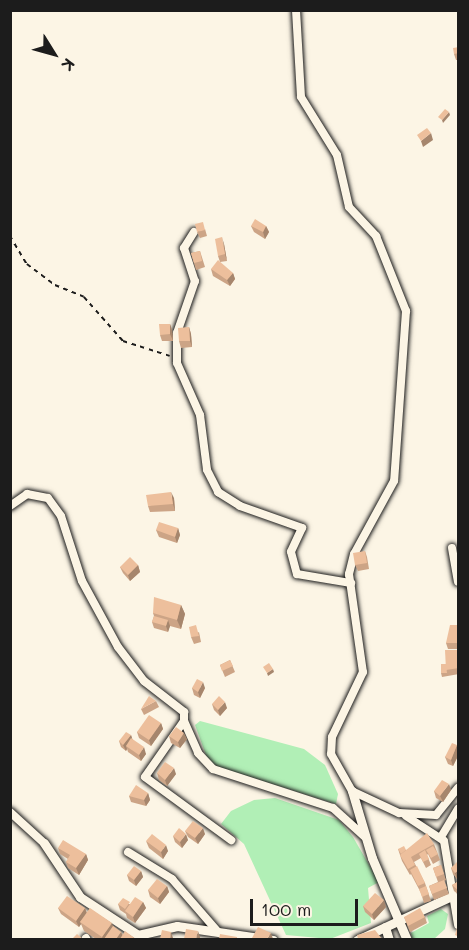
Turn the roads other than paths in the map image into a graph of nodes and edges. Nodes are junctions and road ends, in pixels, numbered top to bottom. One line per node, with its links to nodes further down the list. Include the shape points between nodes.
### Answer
1 (296, 10): 6 (street, via 301,97 337,155 349,207 376,236 406,311 394,481 354,554)
2 (194, 232): 6 (street, via 183,248 195,281 177,333 177,363 194,395 200,448 218,492 302,528 291,552 297,574)
3 (10, 506): 7 (street, via 27,494 48,498 61,516 82,581 118,647 144,681 184,712)
4 (452, 548): 5 (street)
5 (459, 581)
6 (351, 583): 9 (street, via 363,672 332,737 331,754)
7 (184, 721): 13 (street, via 198,753 213,769 333,808); 15 (street, via 145,777)
8 (459, 788): 12 (street, via 436,815)
9 (352, 791): 12 (street); 13 (street)
10 (459, 808): 14 (street)
11 (10, 812): 16 (street)
12 (399, 813): 14 (street)
13 (364, 836): 20 (street)
14 (441, 837): 18 (street)
15 (231, 840)
16 (44, 843): 25 (street, via 86,903 138,935)
17 (128, 852): 23 (street, via 172,879)
18 (455, 884): 19 (street)
19 (452, 897): 20 (street); 21 (street)
20 (399, 921): 22 (street); 31 (street)
21 (459, 926): 26 (street)
22 (385, 927): 29 (street); 30 (street)
23 (219, 934): 24 (street); 27 (street)
24 (206, 935): 25 (street, via 177,926)
25 (157, 936)
26 (454, 938)
27 (244, 939): 28 (street, via 264,934)
28 (273, 939)
29 (357, 939)
30 (388, 939)
31 (408, 939)

